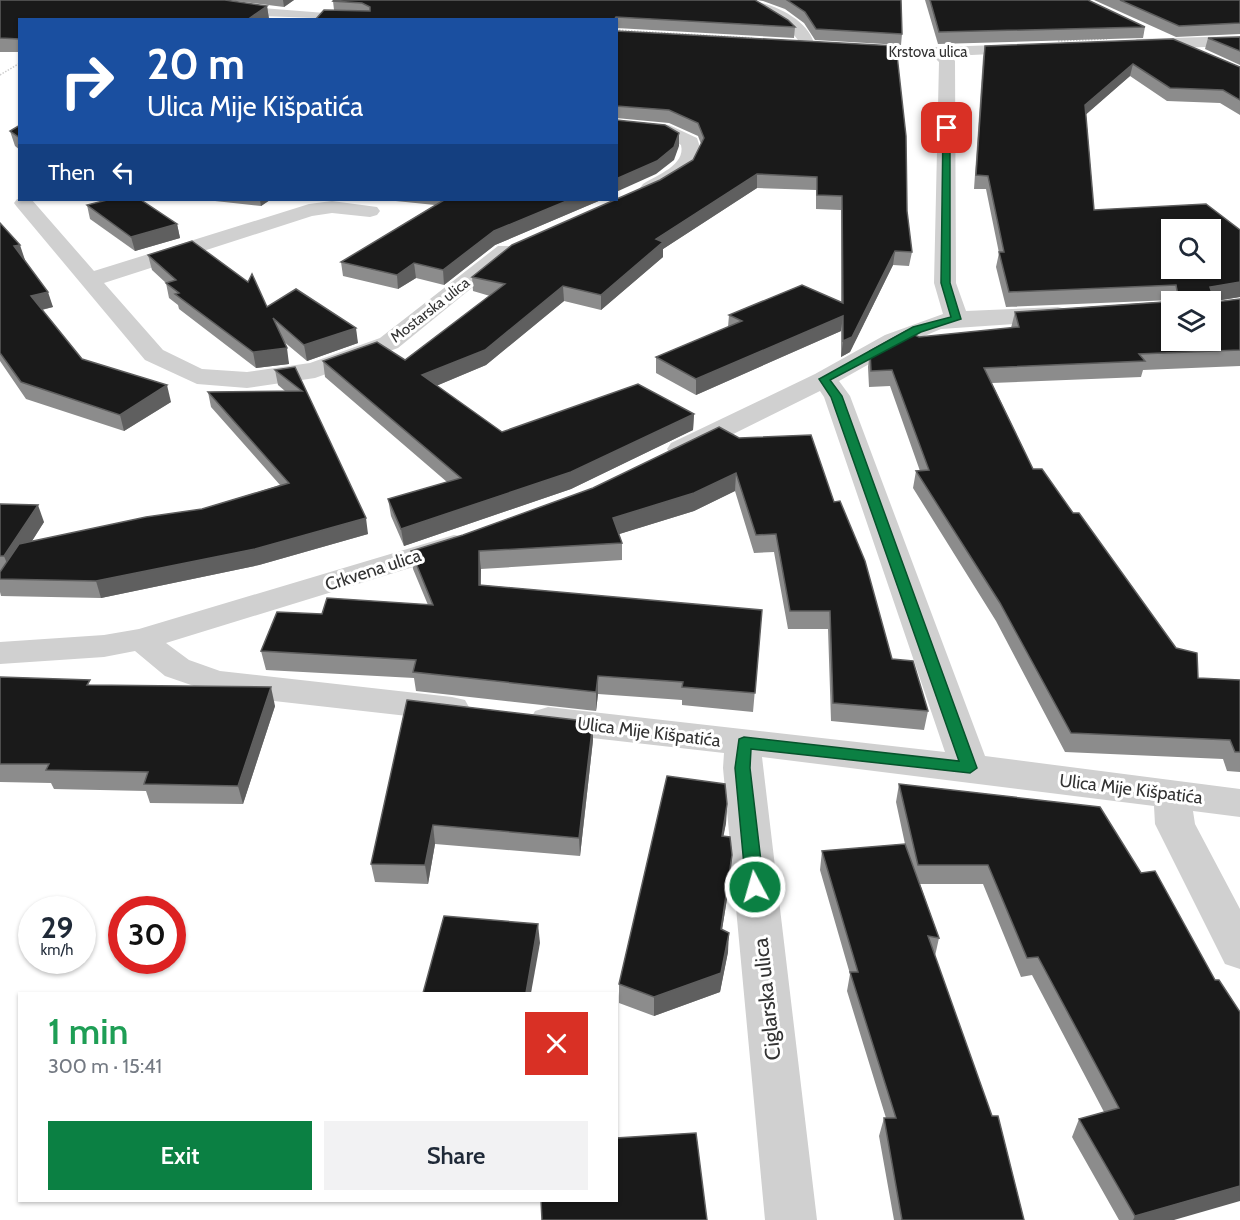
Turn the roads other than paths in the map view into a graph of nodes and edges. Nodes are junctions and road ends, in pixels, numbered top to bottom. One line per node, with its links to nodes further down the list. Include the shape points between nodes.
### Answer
1 (182, 0): 3 (street)
2 (748, 0): 10 (street, Krstova ulica, via 802,30 808,40 801,46)
3 (282, 17): 4 (street)
4 (309, 18)
5 (1138, 28): 7 (street)
6 (1240, 41): 7 (street)
7 (1172, 43): 8 (street); 11 (street)
8 (1121, 45)
9 (1040, 48): 10 (street, Krstova ulica)
10 (939, 53): 19 (street, via 947,61 945,283)
11 (1206, 58)
12 (618, 125): 13 (street, via 669,130 690,142 692,150 684,167)
13 (630, 197)
14 (22, 203): 17 (street, Mostarska ulica)
15 (370, 211): 17 (street, via 332,207 309,210)
16 (525, 243): 17 (street, Mostarska ulica, via 504,252 389,343 315,370 248,380 196,376 154,355)
17 (89, 280)
18 (1075, 314): 19 (street)
19 (956, 319): 20 (street, via 917,329)
20 (824, 379): 21 (street); 28 (street, via 837,396)
21 (656, 461)
22 (485, 532): 23 (street, Crkvena ulica, via 294,595)
23 (142, 639): 24 (street, Crkvena ulica, via 104,646); 25 (street, via 166,663 186,675 220,683)
24 (0, 653)
25 (482, 713)
26 (518, 717): 27 (street, Ulica Mije Kišpatića)
27 (744, 743): 28 (street, Ulica Mije Kišpatića); 32 (street, Ciglarska ulica, via 742,768)
28 (970, 768): 29 (street, Ulica Mije Kišpatića)
29 (1172, 794): 30 (street, Ulica Mije Kišpatića); 31 (street, via 1175,824)
30 (1240, 803)
31 (1240, 951)
32 (791, 1220)

